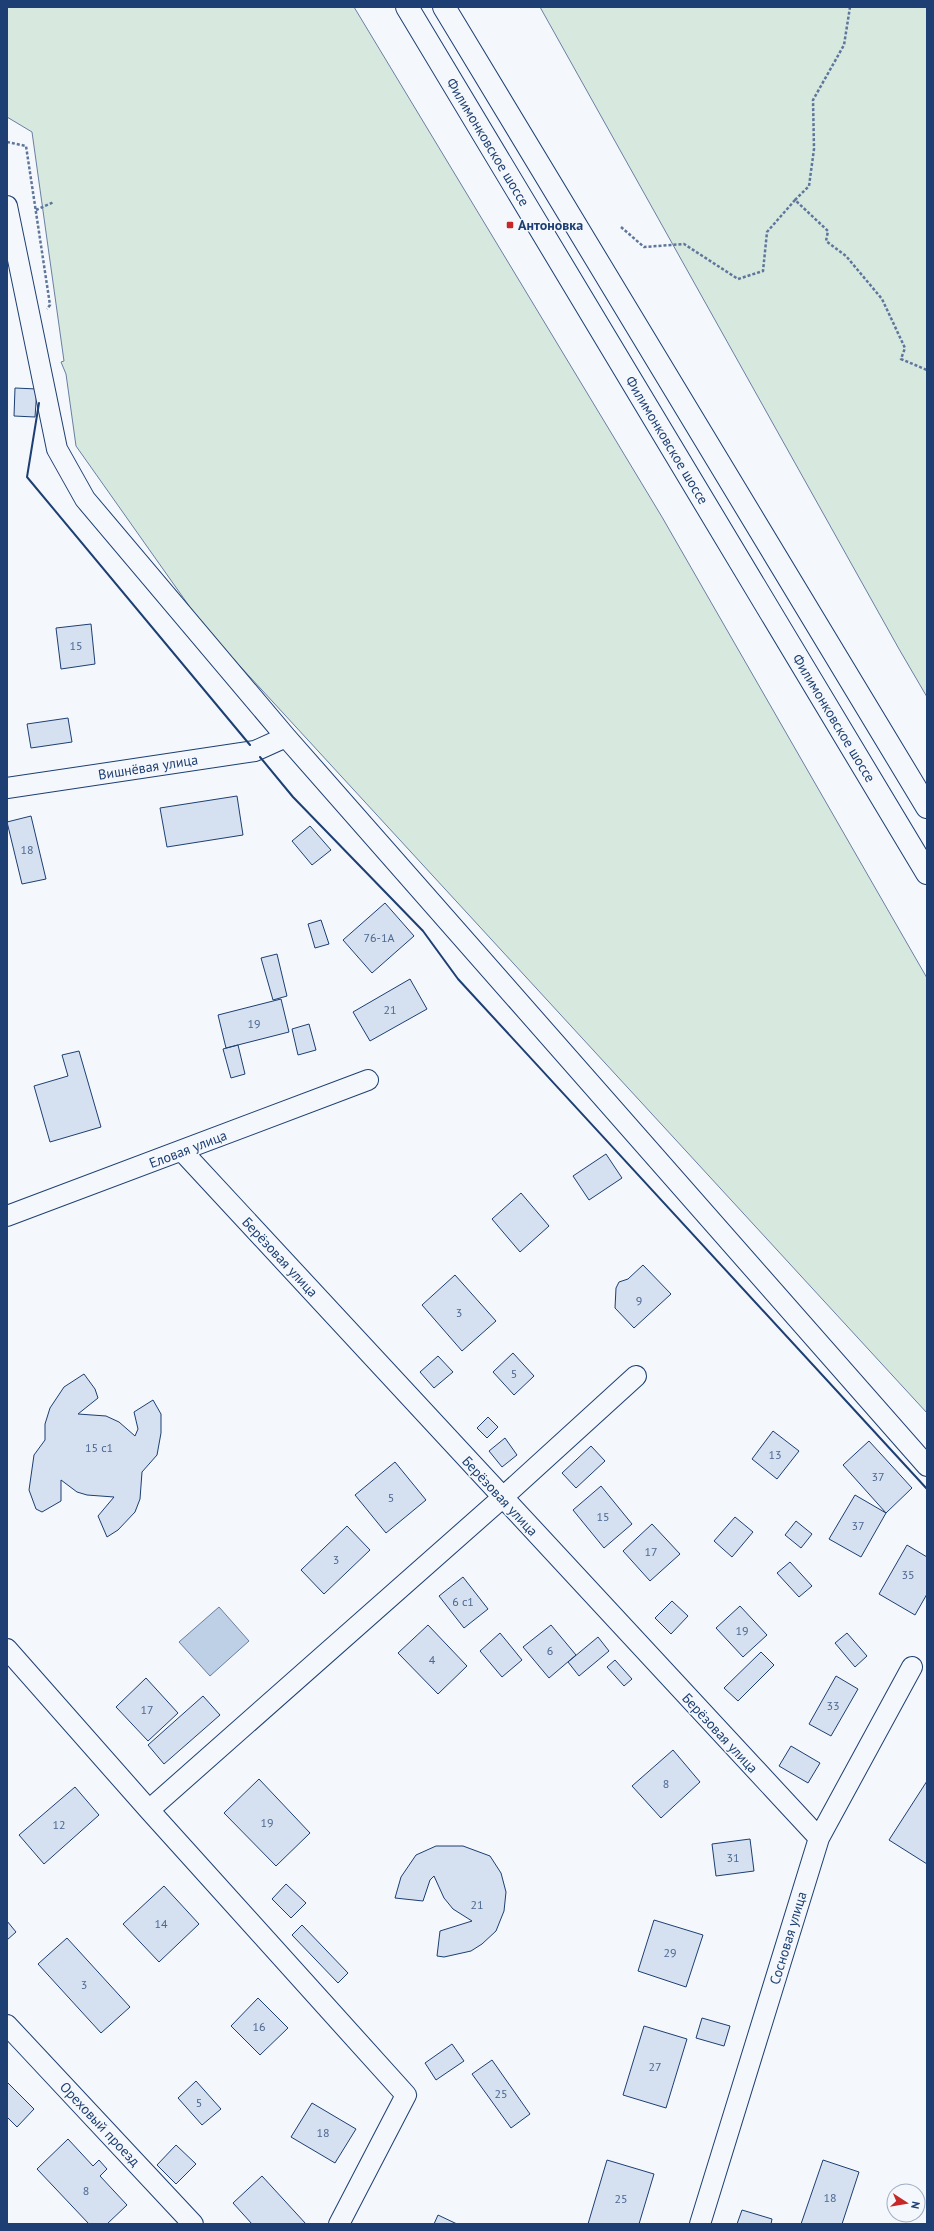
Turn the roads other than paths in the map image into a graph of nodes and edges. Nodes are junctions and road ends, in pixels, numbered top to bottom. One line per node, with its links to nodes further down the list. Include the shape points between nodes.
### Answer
1 (407, 7): 7 (main road, Филимонковское шоссе)
2 (444, 7): 6 (main road)
3 (7, 206): 4 (street, via 57,449 85,499)
4 (286, 737): 5 (street, Вишнёвая улица, via 255,751); 12 (street)
5 (7, 788)
6 (927, 807)
7 (927, 873)
8 (368, 1080): 9 (street, Еловая улица)
9 (182, 1151): 10 (street, Еловая улица); 13 (street, Берёзовая улица)
10 (7, 1216)
11 (636, 1376): 13 (street)
12 (927, 1466)
13 (502, 1498): 16 (street); 17 (street, Берёзовая улица)
14 (7, 1649): 16 (street)
15 (912, 1667): 17 (street, Сосновая улица)
16 (149, 1810): 20 (street, via 406,2095)
17 (819, 1838): 21 (street, Сосновая улица)
18 (7, 2025): 19 (street, Ореховый проезд)
19 (193, 2224)
20 (339, 2224)
21 (700, 2224)

